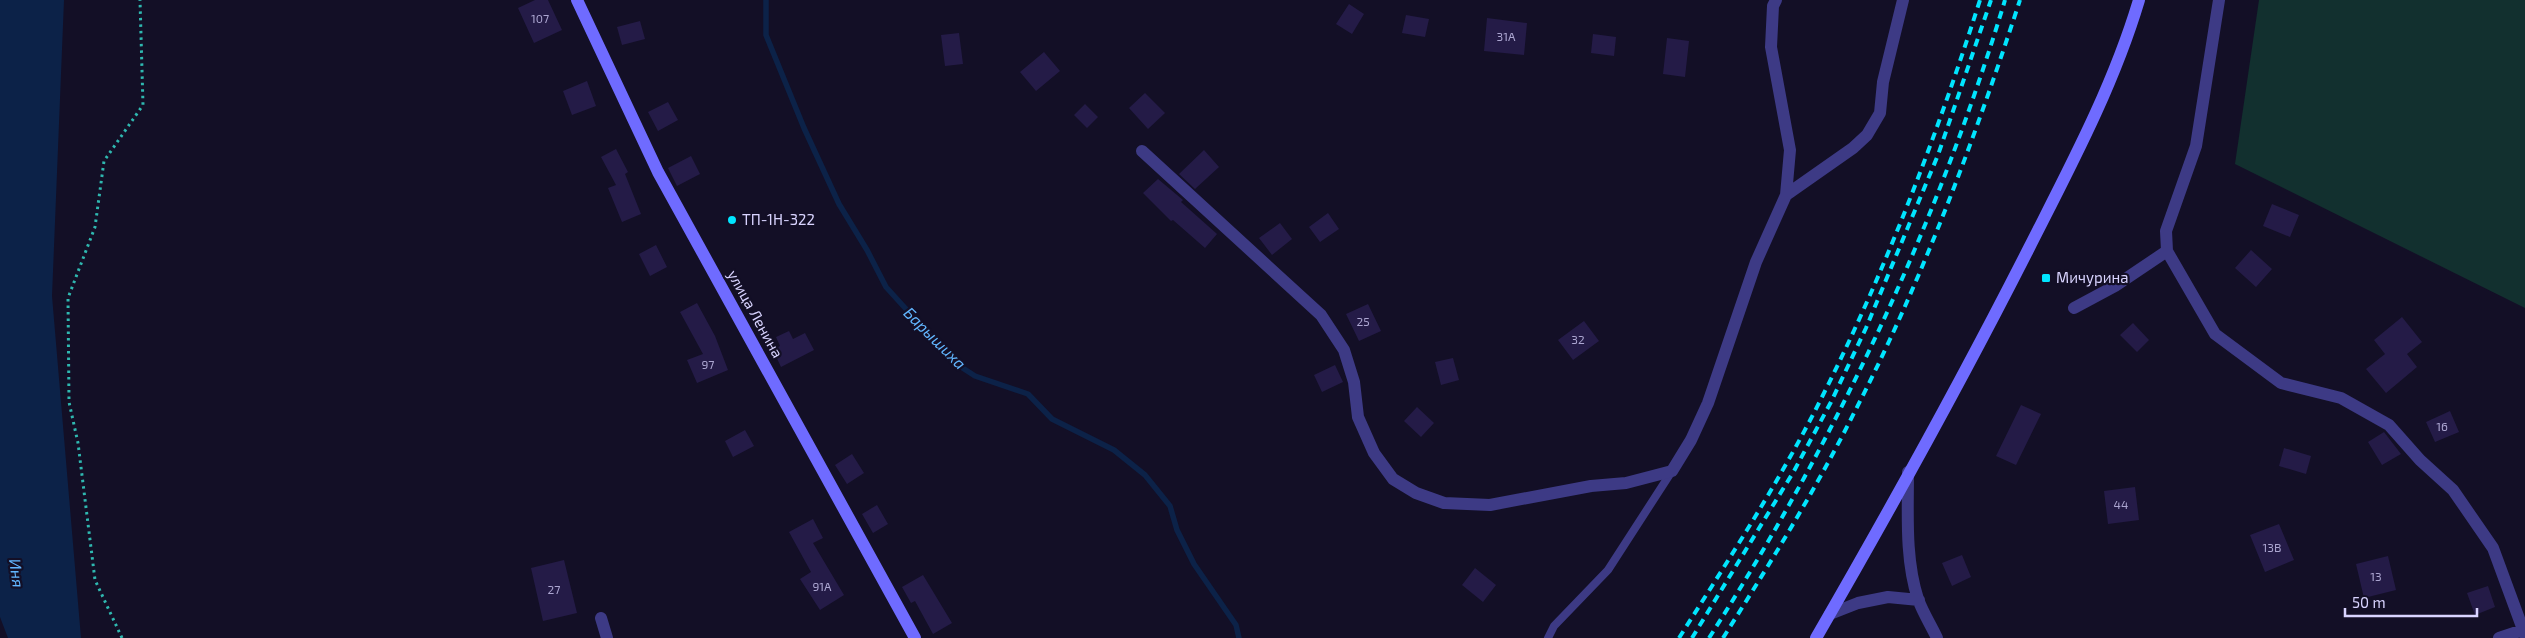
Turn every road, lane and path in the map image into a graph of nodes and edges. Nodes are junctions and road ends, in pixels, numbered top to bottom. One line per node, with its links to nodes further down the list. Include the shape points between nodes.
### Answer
1 (140, 0): 17 (path, via 143,105 104,161 96,227 68,298 69,402 78,443 94,580)
2 (577, 0): 19 (main road, улица Ленина, via 658,172)
3 (1776, 0): 8 (street, via 1771,47 1790,150)
4 (1903, 0): 8 (street, via 1883,82 1880,113 1867,135)
5 (2139, 0): 12 (main road, via 2096,115 2007,291)
6 (2219, 0): 9 (street, via 2196,146 2166,231)
7 (1142, 151): 11 (street, via 1321,315 1344,350 1354,382 1358,416 1374,453 1400,484 1444,503 1490,505)
8 (1786, 195): 11 (street, via 1756,262 1708,403)
9 (2167, 251): 10 (street, via 2115,286); 16 (street, via 2215,334 2282,383 2341,398 2389,425 2453,490 2493,548)
10 (2074, 308)
11 (1672, 471): 20 (lane, via 1608,570 1554,626)
12 (1908, 472): 13 (street, via 1908,536 1912,576); 14 (main road)
13 (1919, 600): 14 (street, via 1888,597 1858,603); 22 (street)
14 (1830, 614): 21 (main road)
15 (602, 618): 18 (street)
16 (2524, 633): 23 (street)
17 (122, 638)
18 (608, 638)
19 (915, 638)
20 (1548, 638)
21 (1816, 638)
22 (1937, 638)
23 (2499, 638)

